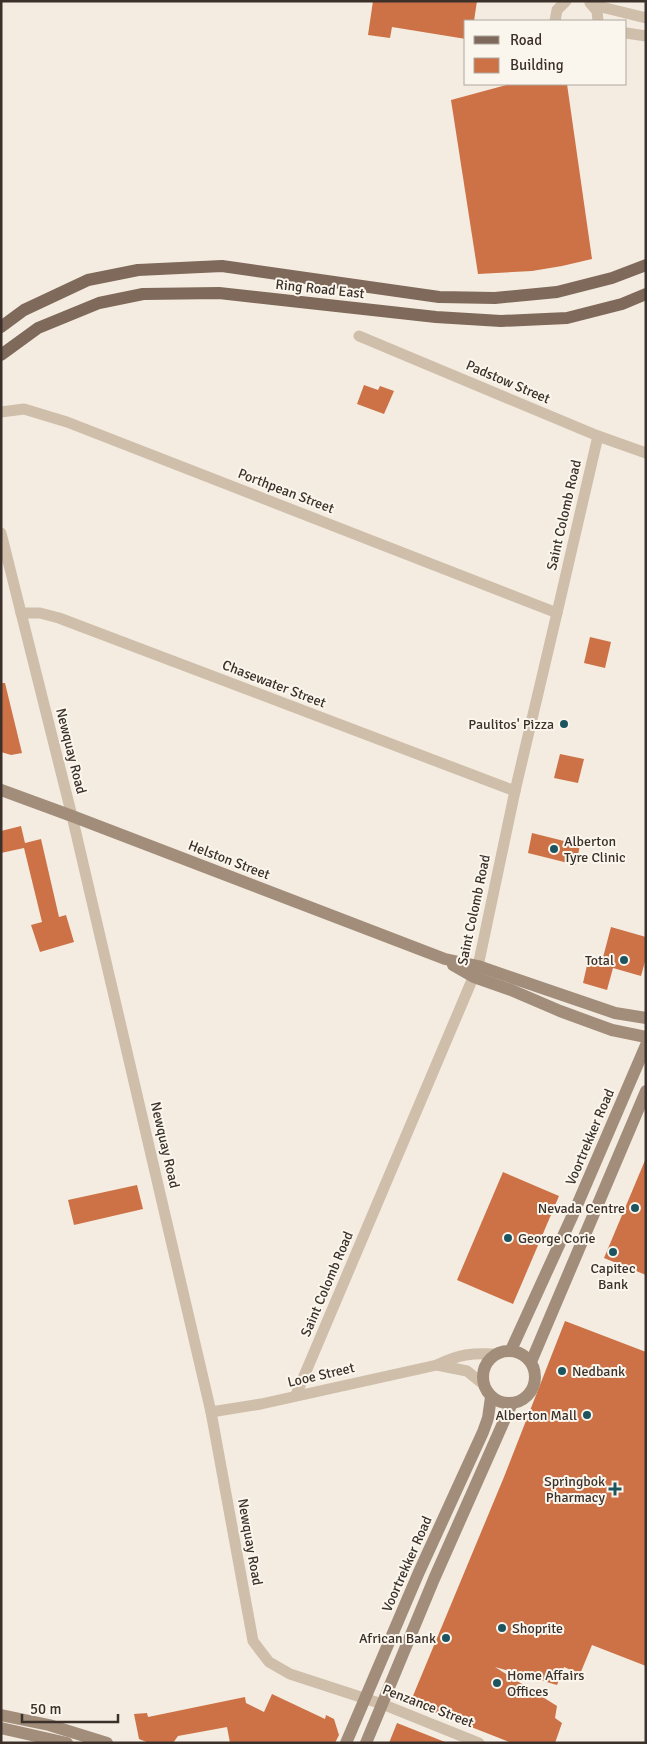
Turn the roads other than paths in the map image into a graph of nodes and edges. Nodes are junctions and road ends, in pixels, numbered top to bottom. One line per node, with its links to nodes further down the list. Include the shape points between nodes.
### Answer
1 (566, 1): 3 (street)
2 (590, 3): 4 (street); 5 (street, via 597,11)
3 (555, 11)
4 (646, 18)
5 (598, 20)
6 (627, 33): 7 (street)
7 (646, 36)
8 (646, 265): 9 (main road, Ring Road East, via 612,278 557,292 495,298)
9 (412, 294): 11 (main road); 12 (main road, Ring Road East, via 222,266 138,270 88,280 24,310)
10 (646, 294): 11 (main road, Ring Road East, via 622,304 567,318 501,321)
11 (416, 315): 14 (main road, Ring Road East, via 219,293 143,294 99,303 38,328)
12 (1, 327)
13 (359, 336): 16 (street, Padstow Street)
14 (1, 355)
15 (1, 412): 20 (street, Porthpean Street, via 24,409 67,422)
16 (598, 436): 17 (street, Padstow Street); 20 (street, Saint Colomb Road)
17 (646, 453)
18 (1, 533): 19 (street, Newquay Road)
19 (21, 613): 22 (street, Chasewater Street, via 59,618); 23 (street, Newquay Road)
20 (558, 613): 22 (street, Saint Colomb Road)
21 (1, 790): 23 (main road, Helston Street)
22 (515, 791): 24 (street, Saint Colomb Road)
23 (72, 816): 24 (main road, Helston Street); 37 (street, Newquay Road)
24 (476, 972): 25 (main road, Helston Street, via 616,1013); 26 (main road, Helston Street, via 612,1030); 34 (street, Saint Colomb Road)
25 (646, 1018)
26 (646, 1037)
27 (646, 1045): 29 (main road, Voortrekker Road)
28 (646, 1091): 31 (main road)
29 (512, 1350): 30 (main road); 31 (main road)
30 (495, 1354): 32 (street, Looe Street, via 472,1353); 33 (main road, via 482,1372)
31 (531, 1362): 36 (main road, via 536,1374 533,1388 524,1399)
32 (437, 1365): 33 (street, Looe Street, via 467,1371); 34 (street, Looe Street)
33 (483, 1384): 35 (main road)
34 (296, 1395): 37 (street, Looe Street)
35 (491, 1397): 36 (main road); 38 (main road, Voortrekker Road, via 483,1432)
36 (512, 1403): 39 (main road)
37 (211, 1412): 38 (street, Newquay Road, via 253,1642 269,1662 290,1674)
38 (365, 1698): 39 (street, Penzance Street); 44 (main road, Voortrekker Road)
39 (382, 1704): 45 (main road); 46 (street, Penzance Street)
40 (1, 1715): 42 (main road)
41 (1, 1728): 43 (main road)
42 (106, 1742)
43 (67, 1743)
44 (346, 1743)
45 (366, 1743)
46 (479, 1743)

